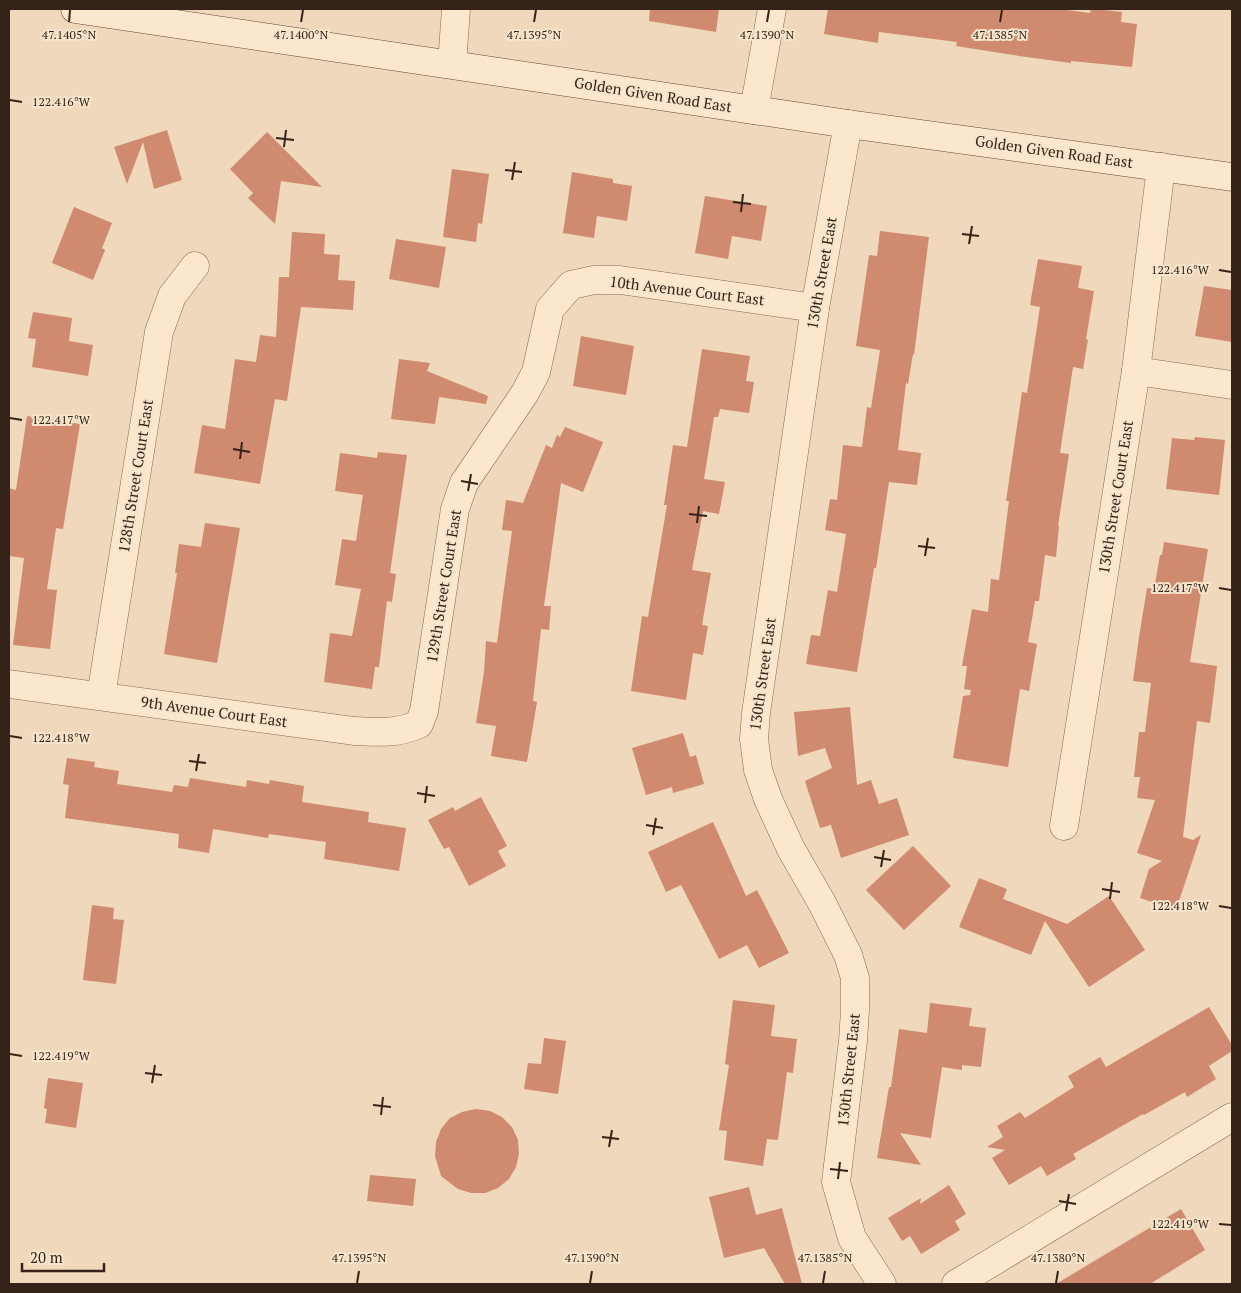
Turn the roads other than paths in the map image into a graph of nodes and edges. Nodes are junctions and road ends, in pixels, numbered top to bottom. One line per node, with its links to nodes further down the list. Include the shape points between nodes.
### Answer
1 (75, 9): 4 (street, Golden Given Road East)
2 (456, 9): 4 (street)
3 (772, 9): 5 (street)
4 (452, 64): 5 (street, Golden Given Road East)
5 (754, 110): 6 (street, Golden Given Road East)
6 (848, 124): 7 (street, Golden Given Road East); 11 (street, 130th Street East)
7 (1161, 166): 8 (street, Golden Given Road East); 12 (street, 130th Street Court East)
8 (1232, 177)
9 (195, 266): 15 (street, 128th Street Court East, via 172,296 159,332)
10 (562, 294): 11 (street, 10th Avenue Court East, via 571,285 594,280 620,280); 16 (street, 129th Street Court East, via 550,309 536,372 525,394 464,483 455,509 424,711)
11 (815, 308): 19 (street, 130th Street East, via 754,739 758,770 768,799 791,850 848,955 855,978 853,1041 836,1182 852,1238)
12 (1136, 371): 13 (street); 17 (street, 130th Street Court East)
13 (1232, 385)
14 (9, 684): 15 (street, 9th Avenue Court East)
15 (101, 696): 16 (street, 9th Avenue Court East, via 354,731 393,732)
16 (418, 724)
17 (1064, 826)
18 (1232, 1117): 20 (street)
19 (882, 1284)
20 (956, 1284)

